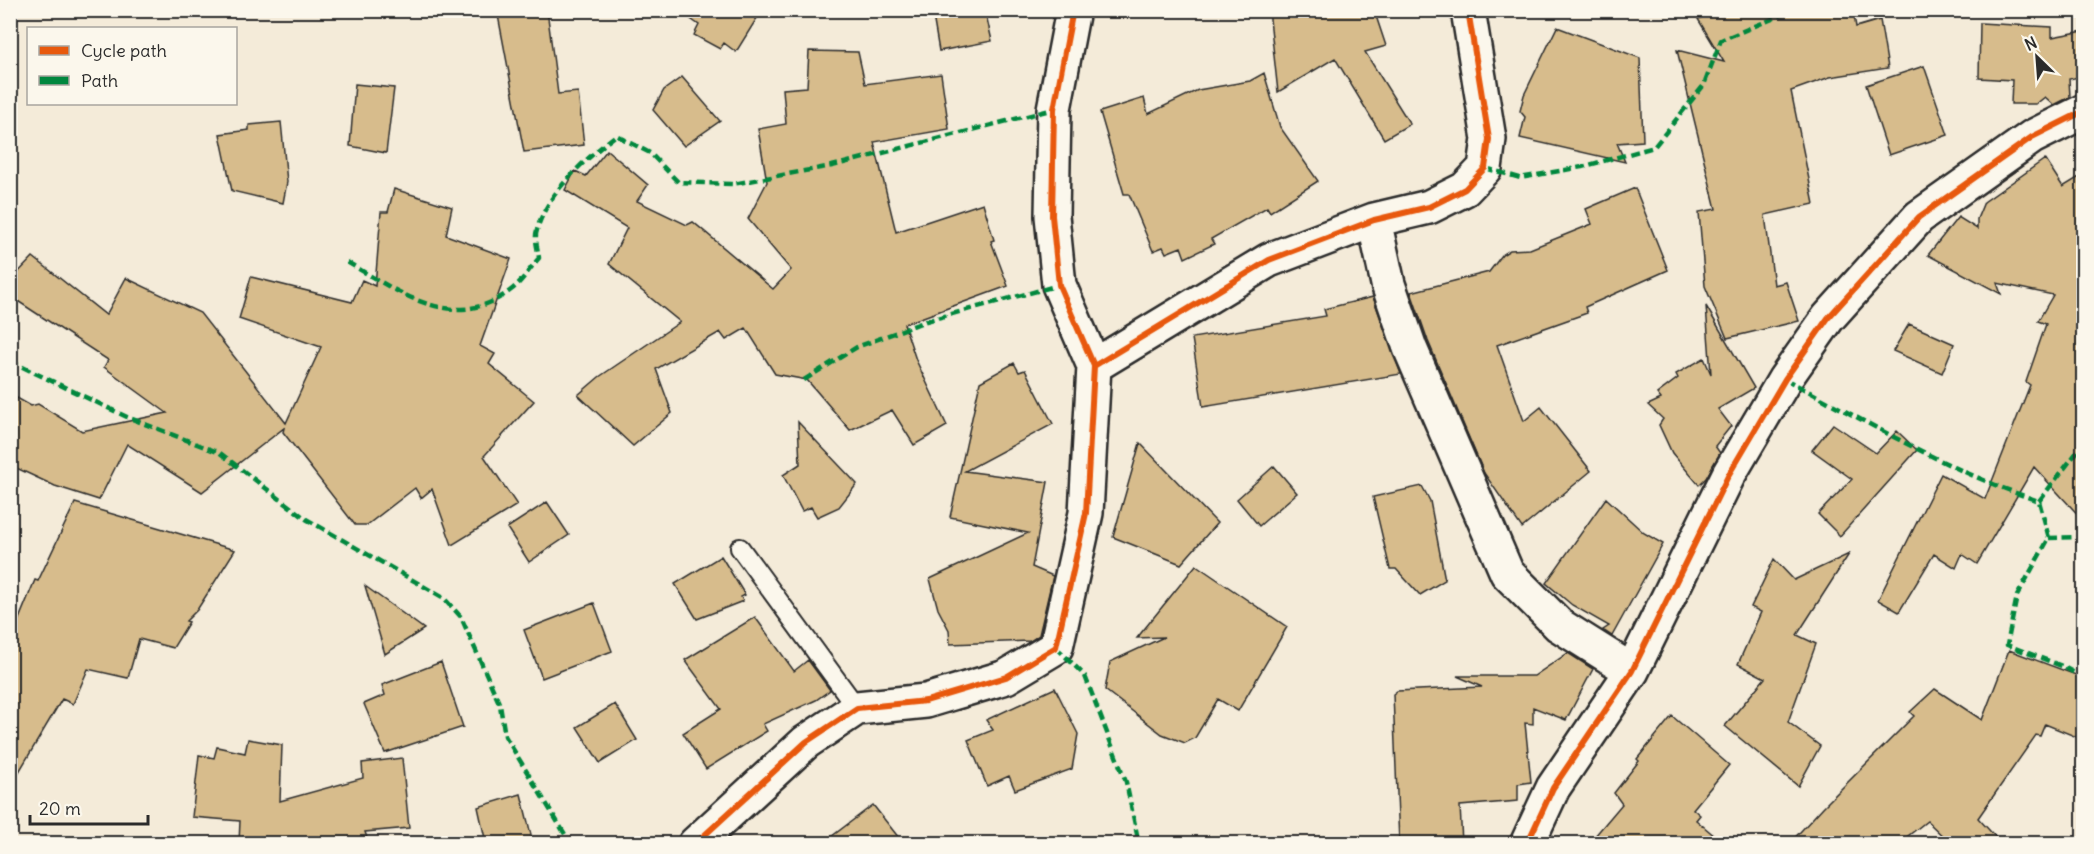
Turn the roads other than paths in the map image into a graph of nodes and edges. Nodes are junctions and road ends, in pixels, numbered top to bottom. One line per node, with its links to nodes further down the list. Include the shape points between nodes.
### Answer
1 (1073, 10): 5 (street, via 1054,109 1052,216 1059,285)
2 (1468, 10): 4 (street, via 1489,139 1485,168 1465,189 1429,207)
3 (2084, 111): 7 (street, via 2032,137 1919,217 1828,318 1785,378 1729,474)
4 (1374, 220): 5 (street, via 1269,260); 7 (street, via 1388,284 1410,348 1507,573 1559,626)
5 (1094, 366): 8 (street, via 1086,513 1056,647 1006,677 926,701)
6 (740, 548): 8 (lane)
7 (1632, 671): 10 (street, via 1553,788)
8 (857, 708): 9 (street, via 806,742)
9 (695, 843)
10 (1527, 843)

